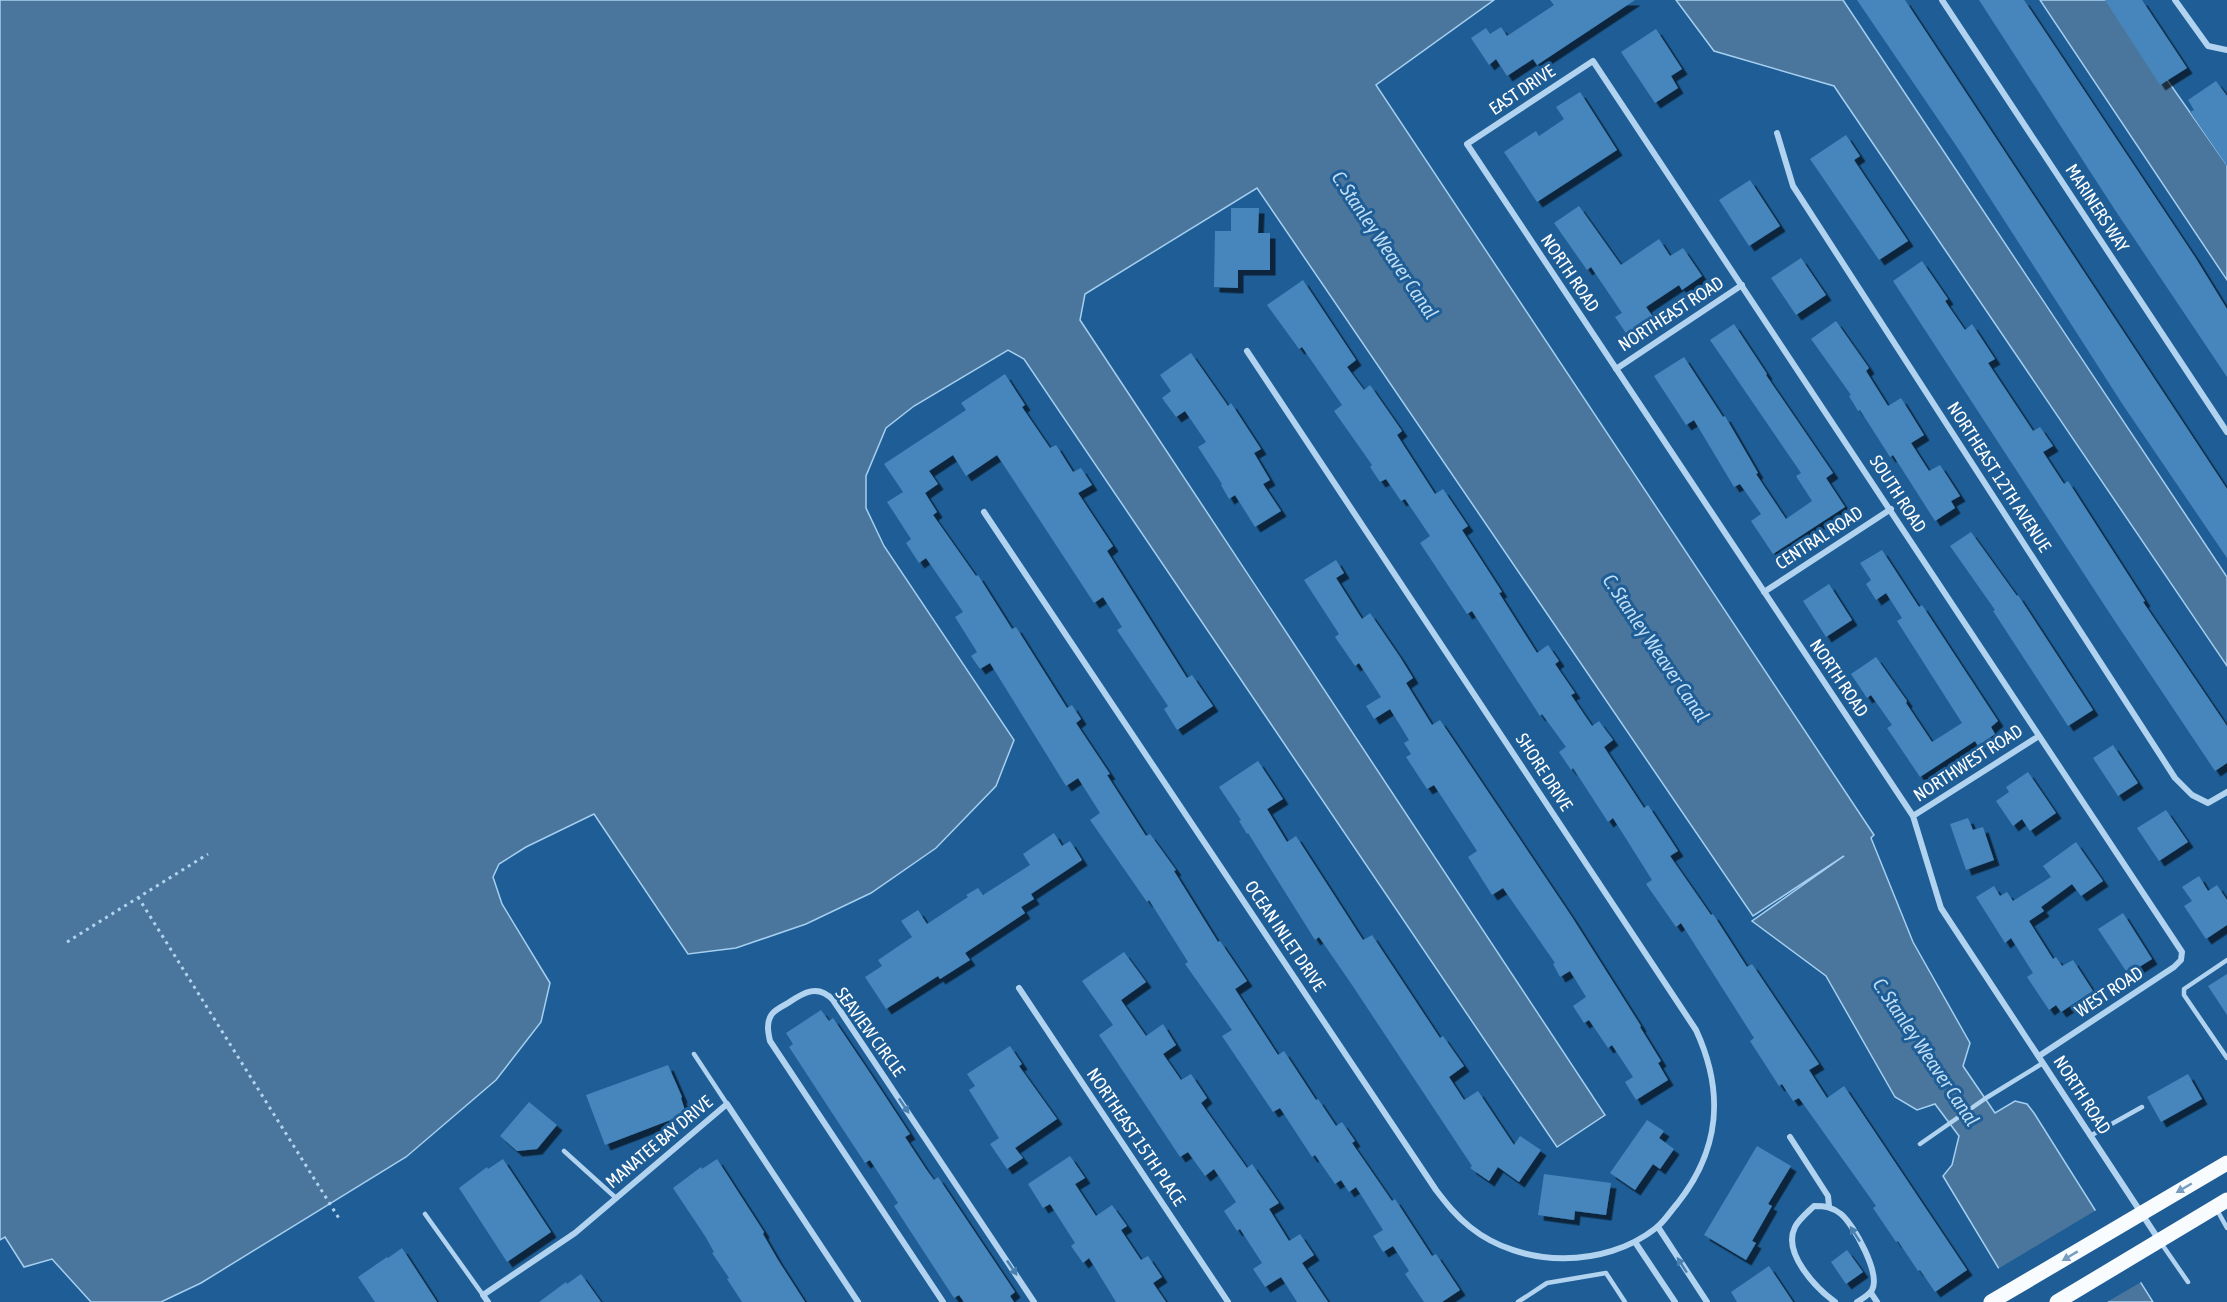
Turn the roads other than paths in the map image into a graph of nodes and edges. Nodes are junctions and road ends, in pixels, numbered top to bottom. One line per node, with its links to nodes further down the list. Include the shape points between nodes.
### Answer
1 (1942, 0): 10 (street, MARINERS WAY)
2 (2175, 0): 3 (street, via 2208,46)
3 (2227, 50)
4 (1593, 61): 6 (street, EAST DRIVE); 7 (street, SOUTH ROAD)
5 (1777, 133): 15 (street, NORTHEAST 12TH AVENUE, via 1793,186 2175,778 2192,795 2208,803)
6 (1467, 144): 9 (street, NORTH ROAD)
7 (1742, 285): 9 (street, NORTHEAST ROAD); 11 (street, SOUTH ROAD)
8 (1247, 351): 36 (street, SHORE DRIVE, via 1696,1030 1707,1053 1715,1104 1711,1136 1702,1166)
9 (1616, 369): 13 (street, NORTH ROAD)
10 (2227, 432)
11 (1891, 509): 13 (street, CENTRAL ROAD); 14 (street, SOUTH ROAD)
12 (984, 512): 39 (street, OCEAN INLET DRIVE, via 1451,1210 1492,1241 1541,1257 1592,1256)
13 (1764, 592): 16 (street, NORTH ROAD)
14 (2039, 736): 16 (street, NORTHWEST ROAD); 17 (street, SOUTH ROAD)
15 (2227, 792)
16 (1913, 816): 21 (street, NORTH ROAD, via 1941,908)
17 (2178, 944): 21 (street, WEST ROAD, via 2181,960 2174,967)
18 (2227, 960): 22 (lane, via 2184,989 2184,995)
19 (1019, 988): 47 (street, NORTHEAST 15TH PLACE)
20 (694, 1054): 24 (lane)
21 (2038, 1056): 23 (street, NORTH ROAD)
22 (2227, 1058)
23 (2043, 1063): 26 (street, NORTH ROAD); 28 (lane)
24 (727, 1104): 31 (street, MANATEE BAY DRIVE); 44 (street, MANATEE BAY DRIVE)
25 (2142, 1107): 26 (lane)
26 (2090, 1136): 34 (street, NORTH ROAD)
27 (1790, 1137): 33 (street, via 1828,1196)
28 (1920, 1144)
29 (564, 1151): 31 (lane)
30 (2227, 1163): 34 (main road, one-way to 34)
31 (616, 1198): 42 (street, MANATEE BAY DRIVE, via 575,1233)
32 (2221, 1204): 37 (lane); 38 (main road)
33 (1829, 1206): 41 (street, one-way to 33, via 1872,1268 1859,1239 1842,1215); 52 (street, via 1814,1206 1800,1220 1794,1228 1792,1245 1803,1270)
34 (2141, 1214): 38 (street, NORTH ROAD); 55 (main road, one-way to 55)
35 (425, 1215): 42 (lane)
36 (1658, 1227): 39 (street, OCEAN INLET DRIVE); 51 (street, one-way to 36)
37 (2227, 1228)
38 (2159, 1241): 40 (lane); 56 (main road)
39 (1635, 1242): 50 (street)
40 (2188, 1282)
41 (1872, 1290): 53 (street); 54 (street)
42 (483, 1296): 43 (street)
43 (488, 1302)
44 (858, 1302)
45 (943, 1302): 46 (street, SEAVIEW CIRCLE, one-way to 46, via 770,1041 768,1023 772,1014 804,992 821,991 833,1000)
46 (1034, 1302)
47 (1228, 1302)
48 (1518, 1302): 49 (lane, via 1547,1283 1605,1273)
49 (1625, 1302)
50 (1675, 1302)
51 (1707, 1302)
52 (1834, 1302)
53 (1857, 1302)
54 (1877, 1302)
55 (1991, 1302)
56 (2057, 1302)

